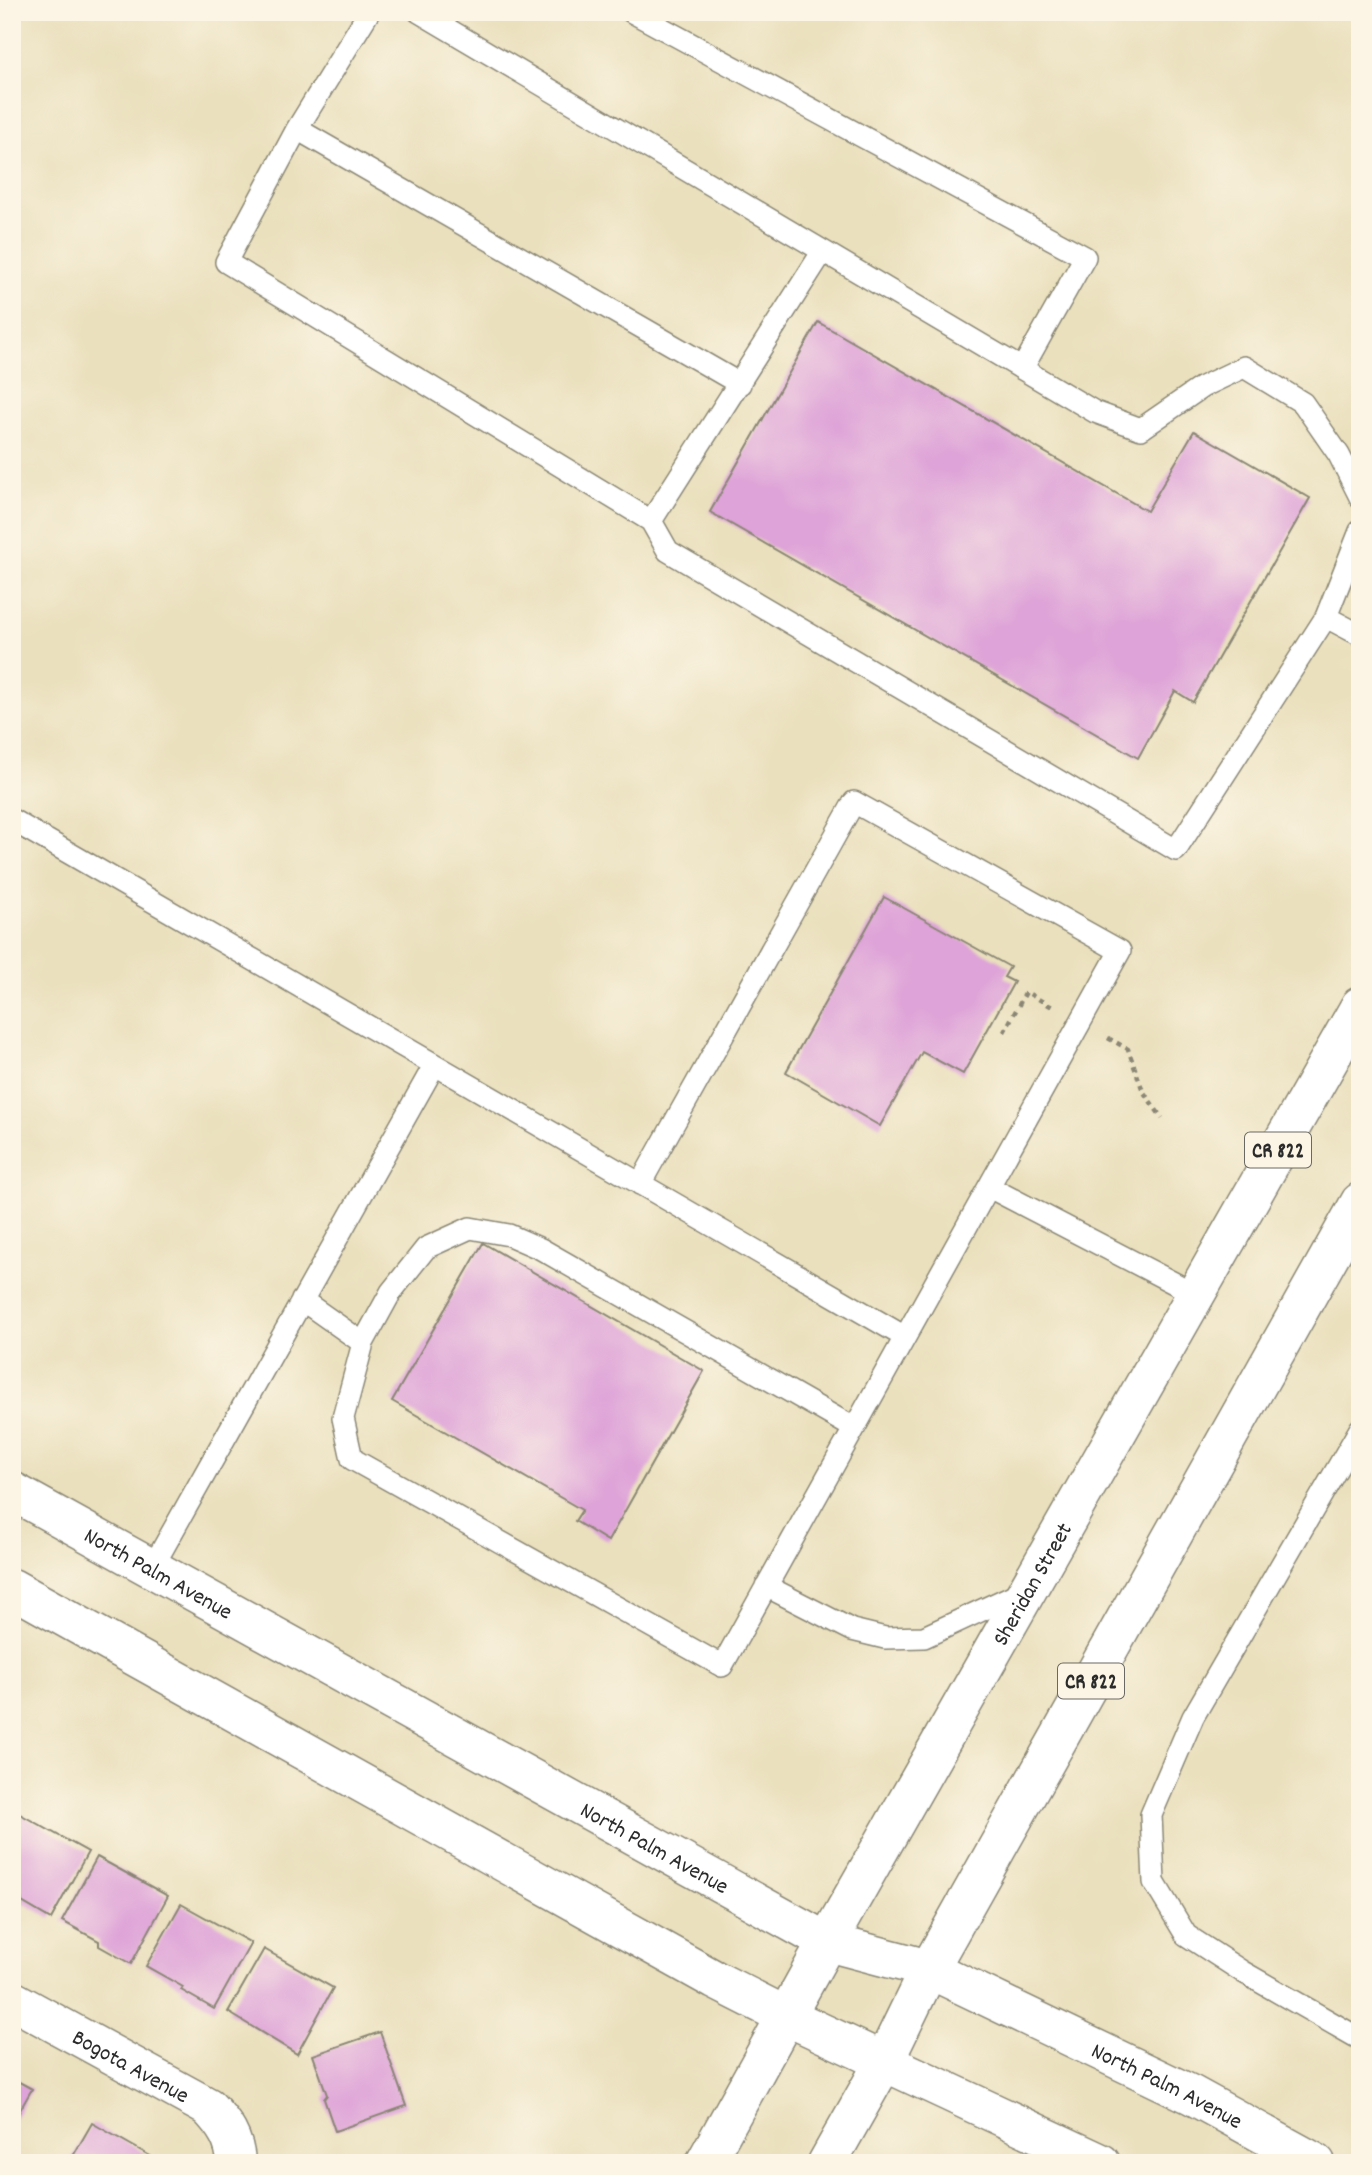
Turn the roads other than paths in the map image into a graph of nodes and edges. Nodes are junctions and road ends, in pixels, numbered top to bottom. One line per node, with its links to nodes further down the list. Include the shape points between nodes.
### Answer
1 (369, 12): 4 (lane)
2 (419, 12): 5 (lane)
3 (632, 12): 6 (lane, via 1085,257)
4 (297, 129): 7 (lane); 9 (lane, via 226,262)
5 (823, 251): 6 (lane); 7 (lane)
6 (1022, 369): 8 (lane, via 1095,412 1141,429 1202,387 1244,367 1303,403 1339,455)
7 (740, 384): 9 (lane)
8 (1360, 497)
9 (651, 521): 11 (lane, via 668,551 1176,850)
10 (1360, 531): 11 (lane)
11 (1326, 617): 12 (lane)
12 (1360, 635)
13 (12, 820): 15 (lane)
14 (1360, 1006): 19 (main road, Sheridan Street / CR 822)
15 (434, 1066): 16 (lane); 20 (lane)
16 (640, 1184): 17 (lane, via 854,802 1120,951); 21 (lane)
17 (989, 1187): 19 (lane); 21 (lane)
18 (1360, 1202): 31 (main road, CR 822)
19 (1195, 1294): 29 (main road, Sheridan Street / CR 822)
20 (302, 1300): 22 (lane); 26 (lane)
21 (905, 1337): 23 (lane)
22 (363, 1343): 23 (lane, via 391,1292 426,1248 470,1228 509,1235 541,1249); 27 (lane, via 343,1418 352,1459 722,1666)
23 (854, 1428): 27 (lane)
24 (1360, 1429): 34 (lane, via 1193,1717 1151,1815 1154,1882 1186,1935)
25 (12, 1491): 26 (main road, North Palm Avenue)
26 (152, 1568): 30 (main road, North Palm Avenue)
27 (766, 1586): 29 (lane, via 852,1630 885,1638 924,1637)
28 (12, 1588): 33 (main road)
29 (1028, 1589): 30 (main road, Sheridan Street / CR 822)
30 (827, 1942): 31 (main road, North Palm Avenue); 33 (main road, Sheridan Street / CR 822)
31 (929, 1969): 35 (main road, CR 822); 40 (main road, North Palm Avenue, via 1192,2095)
32 (12, 2000): 36 (main road, Bogota Avenue, via 208,2107 226,2126)
33 (786, 2016): 35 (main road); 37 (main road, Sheridan Street / CR 822)
34 (1360, 2039)
35 (884, 2062): 38 (main road, CR 822); 39 (main road)
36 (236, 2156)
37 (705, 2163)
38 (828, 2163)
39 (1101, 2163)
40 (1317, 2163)

